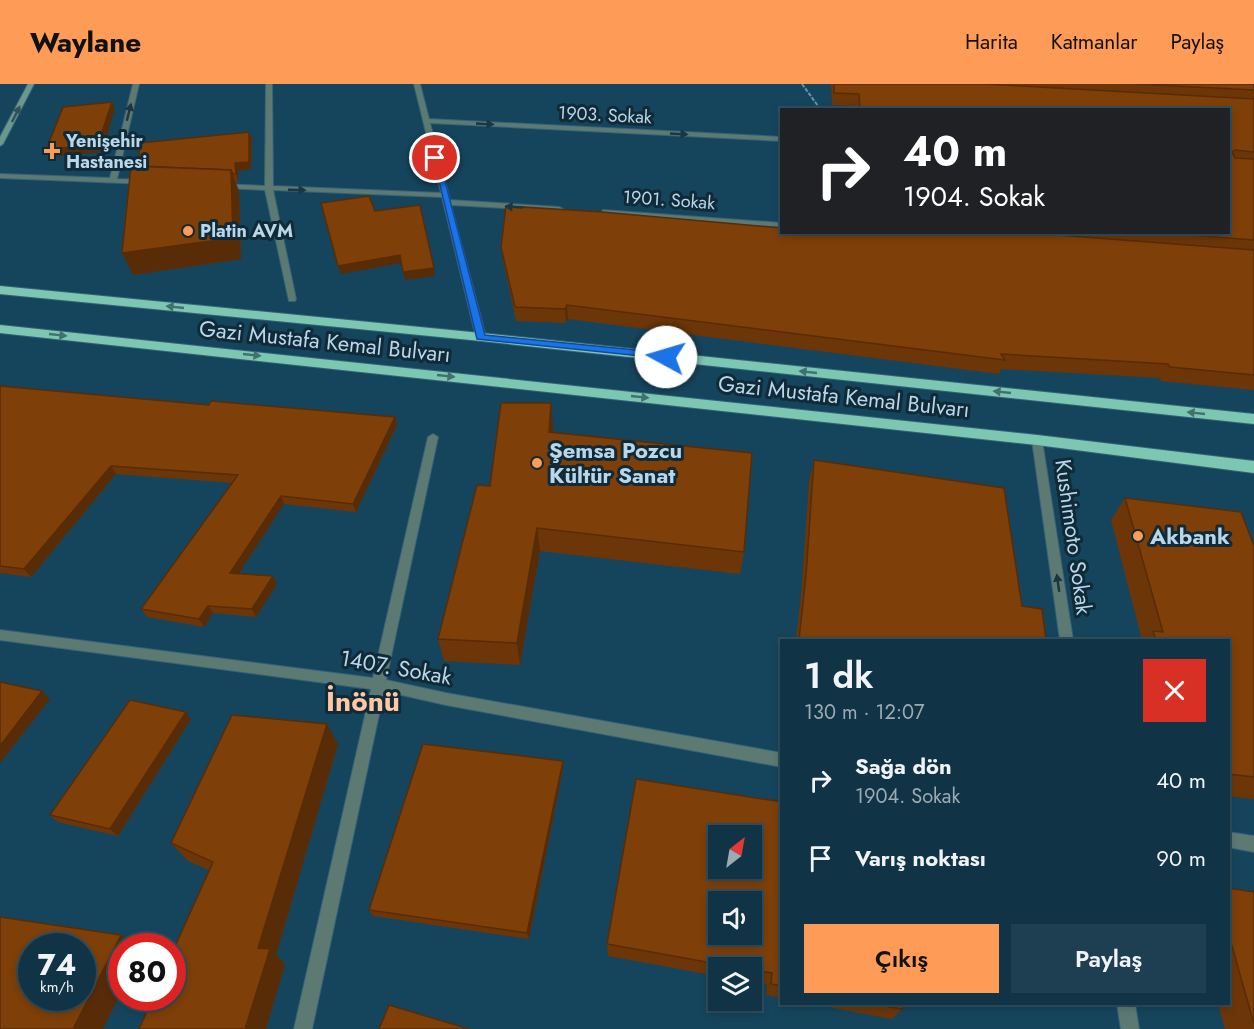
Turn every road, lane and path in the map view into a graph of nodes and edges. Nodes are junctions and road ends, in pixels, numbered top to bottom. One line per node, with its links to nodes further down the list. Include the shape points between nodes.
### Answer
1 (31, 84): 9 (street, one-way to 1)
2 (136, 84): 11 (street, one-way to 2)
3 (269, 84): 14 (street)
4 (417, 84): 7 (street)
5 (802, 84): 6 (path)
6 (820, 108)
7 (426, 121): 8 (street, 1903. Sokak, one-way to 8); 15 (street)
8 (780, 139)
9 (0, 144)
10 (0, 176): 11 (street)
11 (113, 180): 12 (street)
12 (157, 183)
13 (213, 186): 14 (street)
14 (269, 189): 15 (street, one-way to 15); 20 (street)
15 (446, 199): 16 (street, one-way to 15); 22 (street)
16 (574, 210)
17 (598, 212): 18 (street, 1901. Sokak)
18 (780, 225)
19 (0, 290): 22 (highway, Gazi Mustafa Kemal Bulvarı, one-way to 19)
20 (292, 299)
21 (0, 329): 25 (highway, Gazi Mustafa Kemal Bulvarı, one-way to 25)
22 (481, 337): 23 (highway, Gazi Mustafa Kemal Bulvarı, one-way to 22)
23 (1254, 419)
24 (433, 437): 29 (street)
25 (1037, 440): 26 (highway, Gazi Mustafa Kemal Bulvarı); 28 (street, Kushimoto Sokak, one-way to 25)
26 (1254, 467)
27 (0, 635): 29 (street, 1407. Sokak)
28 (1067, 639)
29 (379, 684): 30 (street, 1407. Sokak); 34 (street)
30 (780, 759)
31 (1230, 839): 32 (street)
32 (1254, 844)
33 (1126, 1005): 35 (street)
34 (303, 1029)
35 (1131, 1029)

